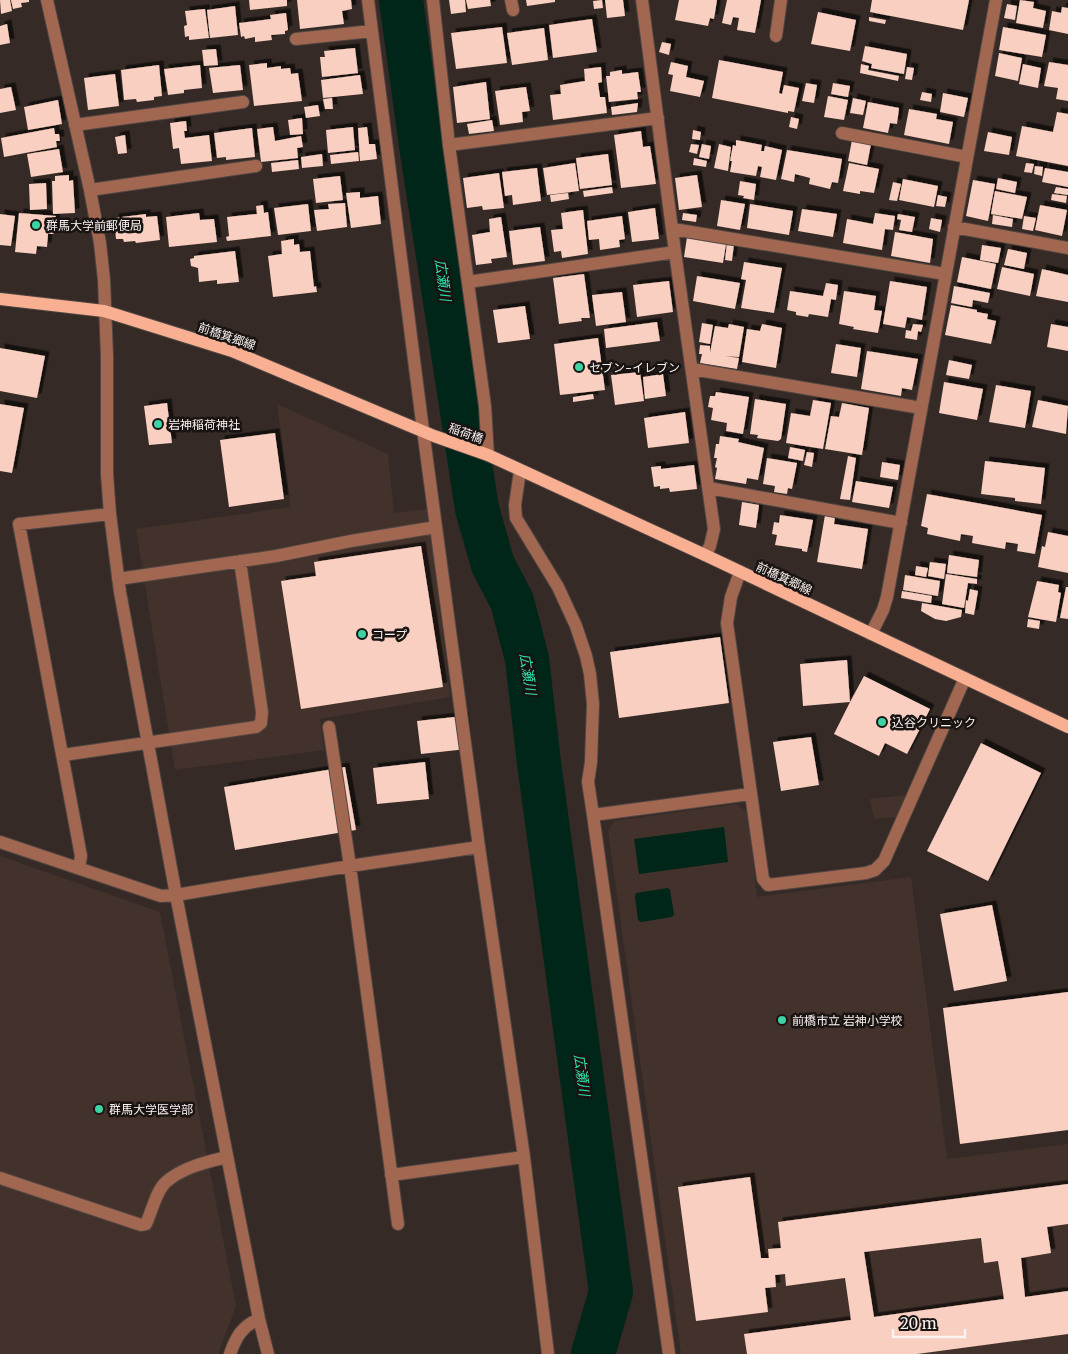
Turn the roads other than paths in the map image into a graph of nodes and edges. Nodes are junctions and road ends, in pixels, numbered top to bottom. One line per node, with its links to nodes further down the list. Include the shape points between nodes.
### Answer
1 (47, 0): 12 (street)
2 (368, 0): 7 (street)
3 (433, 0): 14 (street)
4 (642, 0): 11 (street)
5 (781, 0): 8 (street)
6 (996, 0): 15 (street)
7 (372, 31): 9 (street); 28 (street)
8 (776, 36)
9 (296, 39)
10 (244, 102): 12 (street)
11 (658, 118): 14 (street); 19 (street)
12 (75, 125): 17 (street)
13 (842, 133): 15 (street)
14 (449, 145): 23 (street)
15 (966, 157): 18 (street)
16 (256, 166): 17 (street)
17 (90, 190): 25 (street, via 100,243)
18 (954, 227): 20 (street); 22 (street)
19 (674, 229): 21 (street); 22 (street)
20 (1068, 248)
21 (675, 252): 23 (street); 26 (street)
22 (945, 274): 27 (street)
23 (468, 282): 29 (street, via 486,406)
24 (0, 299): 25 (main road, 前橋箕郷線)
25 (104, 310): 28 (main road, 前橋箕郷線, via 232,351); 32 (street)
26 (692, 369): 27 (street); 31 (street)
27 (921, 408): 33 (street)
28 (429, 433): 29 (main road, 稲荷橋); 34 (street)
29 (488, 455): 30 (main road, 前橋箕郷線)
30 (520, 471): 35 (main road, 前橋箕郷線); 46 (street, via 516,518 558,586 576,626 590,674 593,704 588,782)
31 (709, 488): 33 (street); 35 (street, via 714,529)
32 (110, 514): 38 (street); 44 (street, via 19,524)
33 (901, 523): 39 (street, via 887,597)
34 (436, 527): 36 (street); 48 (street)
35 (705, 556): 37 (main road, 前橋箕郷線)
36 (240, 561): 38 (street); 43 (street, via 262,712 261,724)
37 (740, 572): 39 (main road, 前橋箕郷線); 45 (street, via 731,597 727,623)
38 (118, 579): 43 (street)
39 (871, 634): 40 (main road, 前橋箕郷線)
40 (965, 678): 42 (main road, 前橋箕郷線); 45 (street, via 884,861 876,870 768,885 763,879)
41 (329, 727): 49 (street)
42 (1068, 727)
43 (147, 744): 44 (street); 51 (street)
44 (63, 755): 50 (street, via 80,856)
45 (750, 794): 46 (street)
46 (593, 815): 61 (street)
47 (0, 842): 50 (street)
48 (479, 846): 49 (street); 53 (street)
49 (350, 866): 51 (street); 54 (street)
50 (78, 868): 51 (street, via 161,896)
51 (176, 895): 52 (street)
52 (228, 1157): 55 (street, via 196,1165 165,1182 146,1224 141,1225); 57 (street)
53 (524, 1157): 54 (street); 60 (street)
54 (391, 1175): 56 (street)
55 (0, 1178)
56 (398, 1224)
57 (259, 1319): 58 (street, via 239,1333); 59 (street)
58 (230, 1354)
59 (268, 1354)
60 (548, 1354)
61 (668, 1354)

